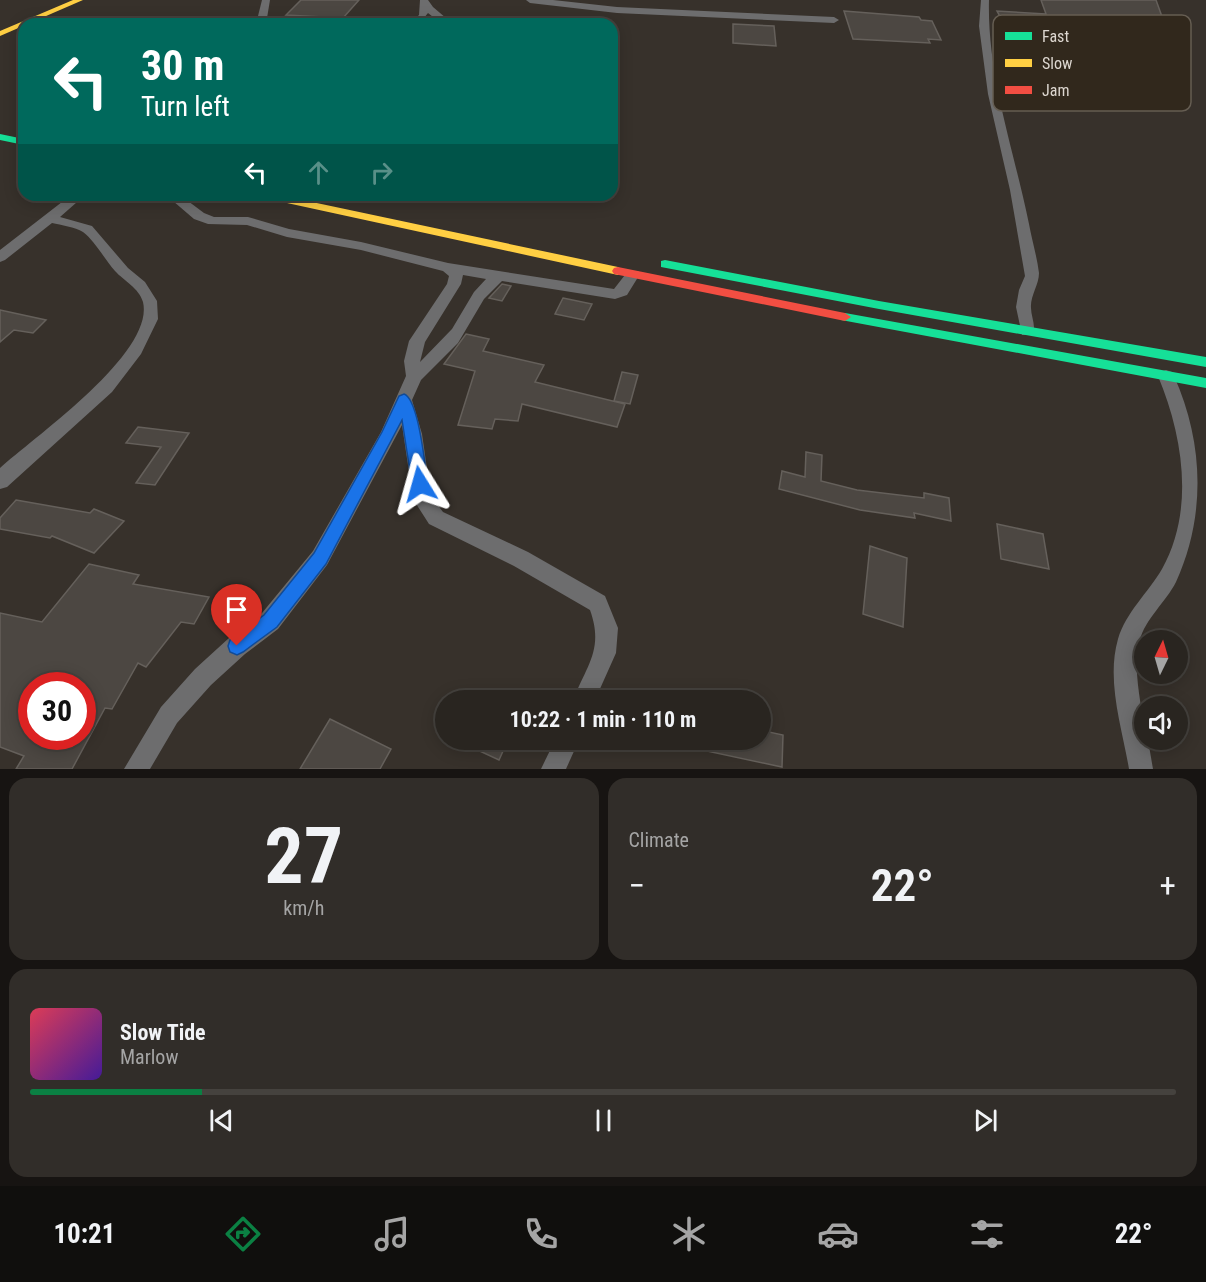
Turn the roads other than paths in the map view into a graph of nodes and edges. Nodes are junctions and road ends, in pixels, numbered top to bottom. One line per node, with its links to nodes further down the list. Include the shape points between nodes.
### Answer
1 (79, 0): 7 (main road)
2 (97, 0): 8 (main road)
3 (267, 0): 9 (street)
4 (530, 0): 12 (street, via 617,10)
5 (985, 0): 17 (street, via 984,26)
6 (425, 1): 10 (street); 11 (street)
7 (37, 18)
8 (56, 18)
9 (262, 18)
10 (421, 18)
11 (440, 18)
12 (834, 20)
13 (18, 26): 14 (main road)
14 (0, 34)
15 (18, 34): 16 (main road)
16 (0, 42)
17 (993, 94)
18 (997, 111): 30 (street, via 1032,276 1023,307)
19 (0, 137): 20 (main road)
20 (18, 141)
21 (72, 201): 24 (street)
22 (180, 201): 27 (street, via 213,221 248,221)
23 (292, 201): 28 (main road)
24 (50, 218): 25 (street); 36 (street, via 87,229 140,285 150,301 150,319 135,350 106,387)
25 (0, 257)
26 (650, 260): 30 (main road)
27 (448, 268): 29 (street); 32 (street, via 456,275 454,284 417,341 412,361)
28 (633, 274): 29 (street, via 622,291 615,294); 33 (main road)
29 (498, 277): 32 (street, via 486,284 452,339)
30 (1027, 331): 31 (main road)
31 (1206, 363)
32 (414, 376): 35 (street)
33 (1166, 376): 34 (main road); 41 (street, via 1182,419 1192,474 1184,549 1129,636 1124,671)
34 (1206, 383)
35 (404, 400): 37 (street, via 422,499 436,518 521,559 598,603 607,628 605,653); 39 (street, via 389,435 320,558 270,621 203,677 169,715)
36 (0, 481)
37 (589, 690)
38 (562, 750): 40 (street)
39 (136, 769)
40 (553, 769)
41 (1141, 769)

